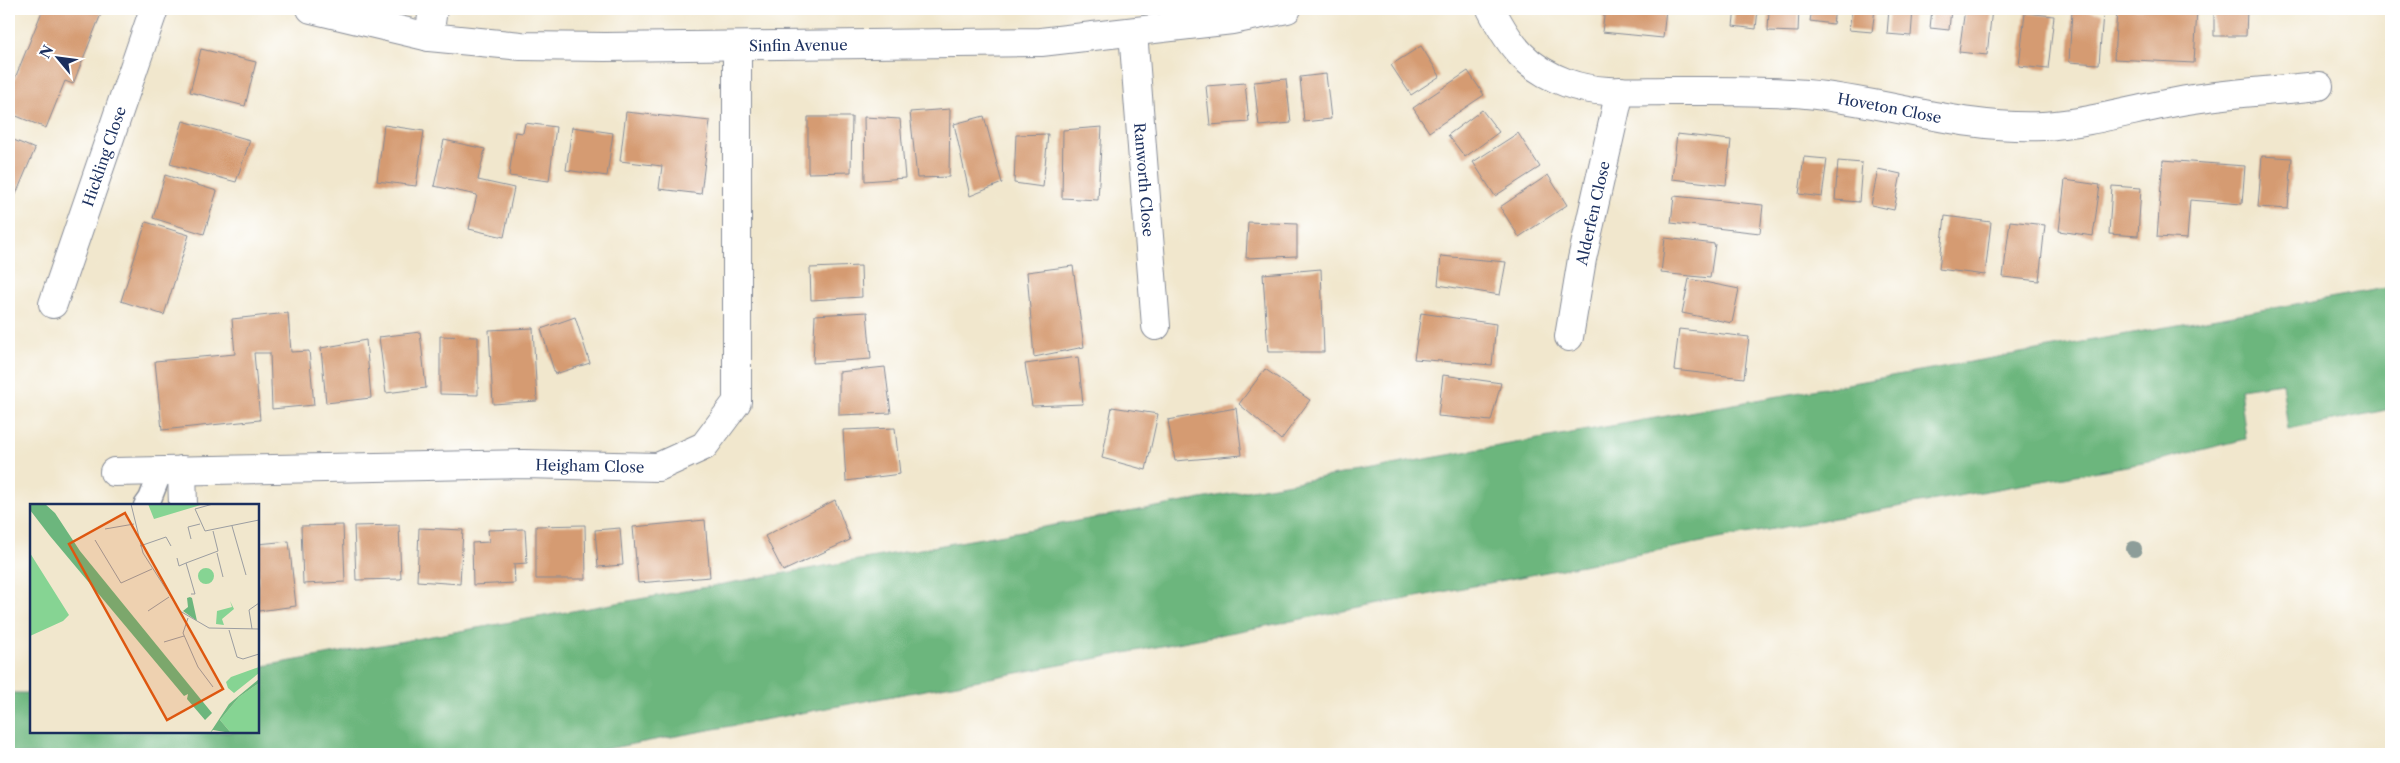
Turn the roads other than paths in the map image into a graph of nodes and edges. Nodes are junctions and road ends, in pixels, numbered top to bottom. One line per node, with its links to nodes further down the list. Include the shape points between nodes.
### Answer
1 (154, 9): 11 (street, Hickling Close)
2 (311, 9): 7 (street, Sinfin Avenue)
3 (433, 9): 7 (street)
4 (1287, 9): 6 (street, Sinfin Avenue, via 1232,20)
5 (1491, 9): 10 (street, Hoveton Close, via 1512,45 1536,68 1568,84)
6 (1133, 32): 8 (street, Sinfin Avenue, via 1041,42); 12 (street, Ranworth Close)
7 (429, 37): 8 (street, Sinfin Avenue, via 521,46)
8 (737, 47): 14 (street, Heigham Close, via 737,402 704,446 658,467 523,464)
9 (2320, 86): 10 (street, Hoveton Close, via 2178,101 2086,121 2027,126 1963,122 1807,94)
10 (1620, 91): 13 (street, Alderfen Close, via 1582,259)
11 (53, 304)
12 (1156, 326)
13 (1569, 337)
14 (172, 470): 15 (street, Heigham Close); 16 (lane); 17 (street)
15 (114, 472)
16 (146, 504)
17 (182, 504)

